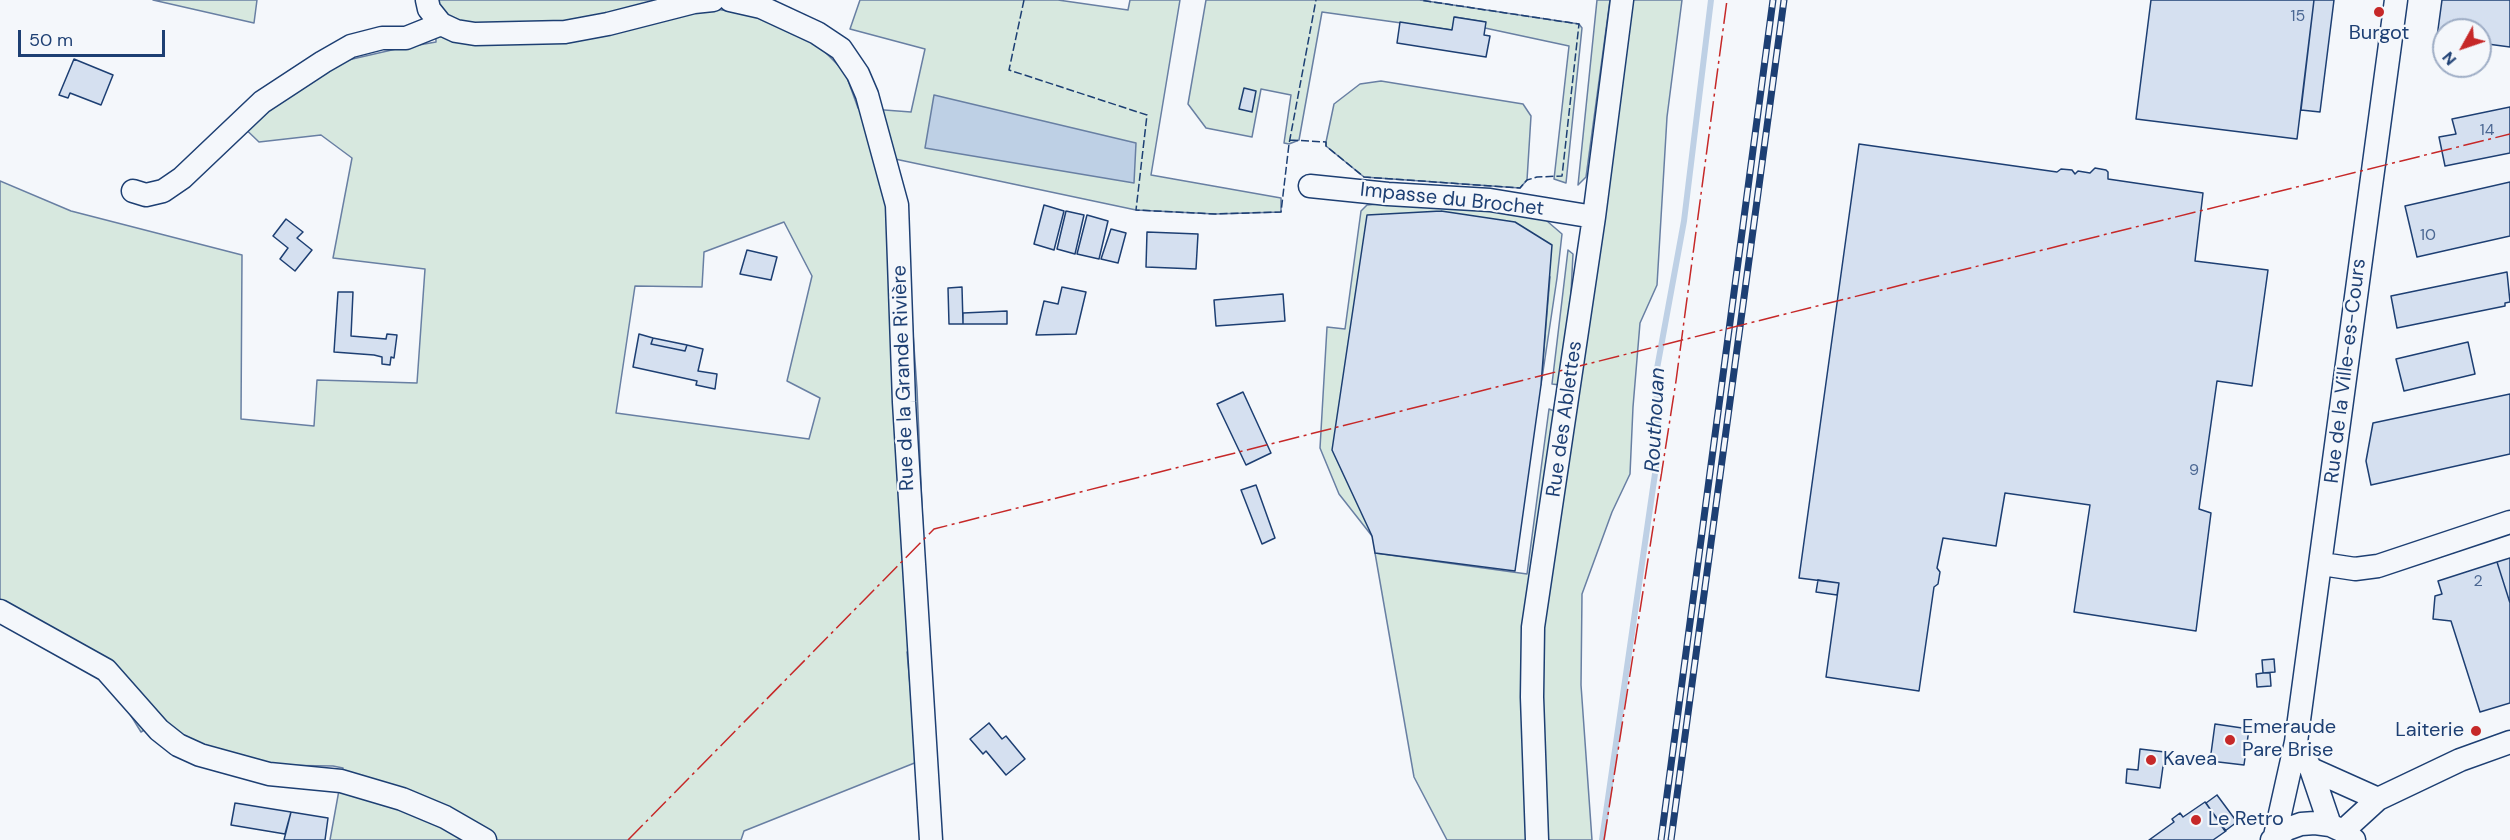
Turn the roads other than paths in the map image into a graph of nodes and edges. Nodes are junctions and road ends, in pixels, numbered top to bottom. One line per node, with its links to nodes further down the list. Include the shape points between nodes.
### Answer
1 (427, 0): 6 (street)
2 (713, 0): 6 (street, via 565,32 475,34)
3 (730, 0): 20 (street, Rue de la Grande Rivière, via 761,7 817,33 841,50 867,95 897,205 905,425)
4 (1622, 0): 9 (street, Rue des Ablettes)
5 (2396, 0): 11 (street, Rue de la Ville-es-Cours)
6 (441, 24): 8 (street, via 406,38 382,38 351,46 262,102 182,178 163,191 146,195)
7 (1310, 186): 9 (street, Impasse du Brochet, via 1490,200)
8 (133, 191)
9 (1594, 217): 21 (street, Rue des Ablettes, via 1533,627)
10 (2510, 522): 11 (street, via 2378,566 2355,569)
11 (2322, 564): 13 (street, Rue de la Ville-es-Cours)
12 (0, 610): 19 (street, via 106,670 178,746 269,774 341,781 402,799)
13 (2296, 742): 15 (street); 18 (street, Rue de la Ville-es-Cours)
14 (2510, 742): 16 (street, via 2460,760)
15 (2311, 770): 16 (street); 17 (street)
16 (2378, 799): 17 (street)
17 (2342, 832): 18 (street, via 2301,824)
18 (2273, 838)
19 (485, 840)
20 (931, 840)
21 (1537, 840)

